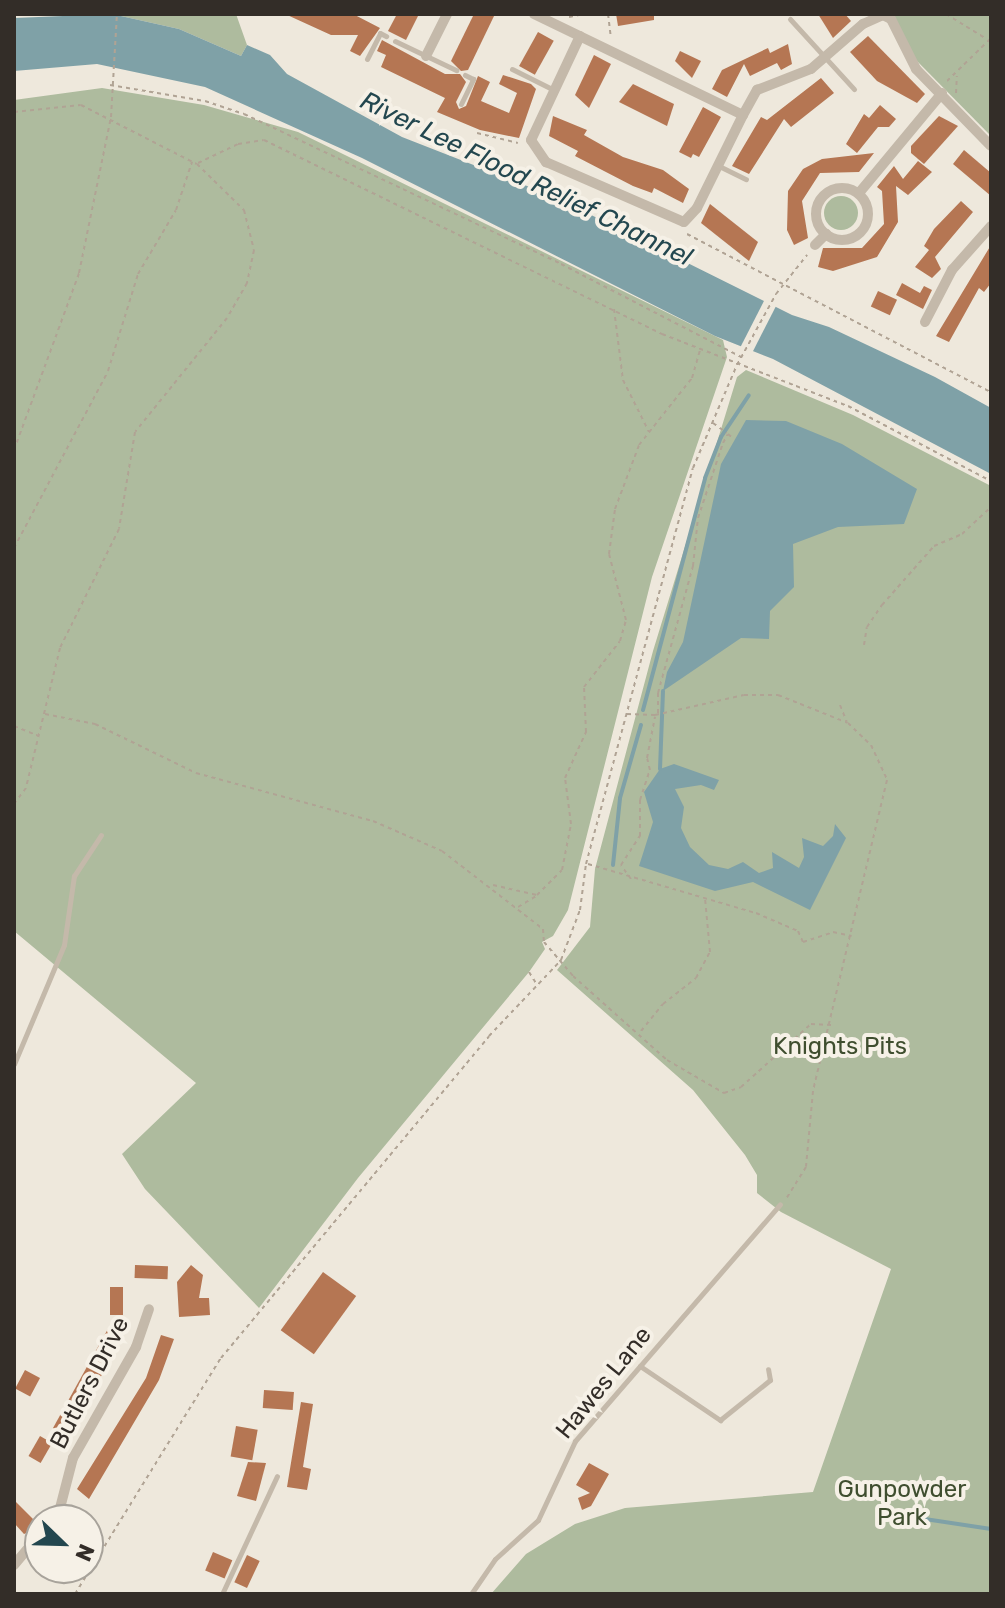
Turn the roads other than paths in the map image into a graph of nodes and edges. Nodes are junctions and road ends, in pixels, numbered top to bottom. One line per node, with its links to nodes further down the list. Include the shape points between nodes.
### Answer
1 (447, 14): 7 (street)
2 (534, 14): 5 (street)
3 (790, 19): 8 (lane)
4 (386, 36): 9 (lane, via 380,33)
5 (580, 36): 14 (street); 17 (street)
6 (395, 41): 7 (lane)
7 (426, 56): 11 (lane)
8 (826, 58): 13 (lane); 15 (street, via 863,24 883,15 896,28 908,58); 17 (street, via 757,90)
9 (367, 59)
10 (512, 69): 14 (lane)
11 (456, 70)
12 (465, 75): 16 (lane, via 473,79)
13 (854, 89)
14 (554, 90): 19 (street, via 532,146 546,162 684,222)
15 (940, 92): 18 (street); 21 (street)
16 (461, 104)
17 (743, 115): 19 (street)
18 (991, 146)
19 (719, 166): 20 (lane)
20 (746, 179)
21 (859, 193): 23 (street, via 868,207 863,230 849,239); 23 (street, via 835,188 822,197 816,212)
22 (991, 226): 25 (street, via 952,270)
23 (826, 234): 24 (street)
24 (815, 245)
25 (925, 322)
26 (101, 835): 27 (lane, via 74,876 64,945)
27 (14, 1064)
28 (780, 1204): 30 (lane, Hawes Lane)
29 (149, 1309): 33 (street, Butlers Drive, via 136,1347 73,1458)
30 (640, 1366): 31 (lane, via 720,1420 770,1380); 35 (lane, Hawes Lane, via 575,1441 538,1520 495,1559)
31 (768, 1369)
32 (277, 1476): 34 (lane)
33 (57, 1504)
34 (222, 1594)
35 (471, 1594)

